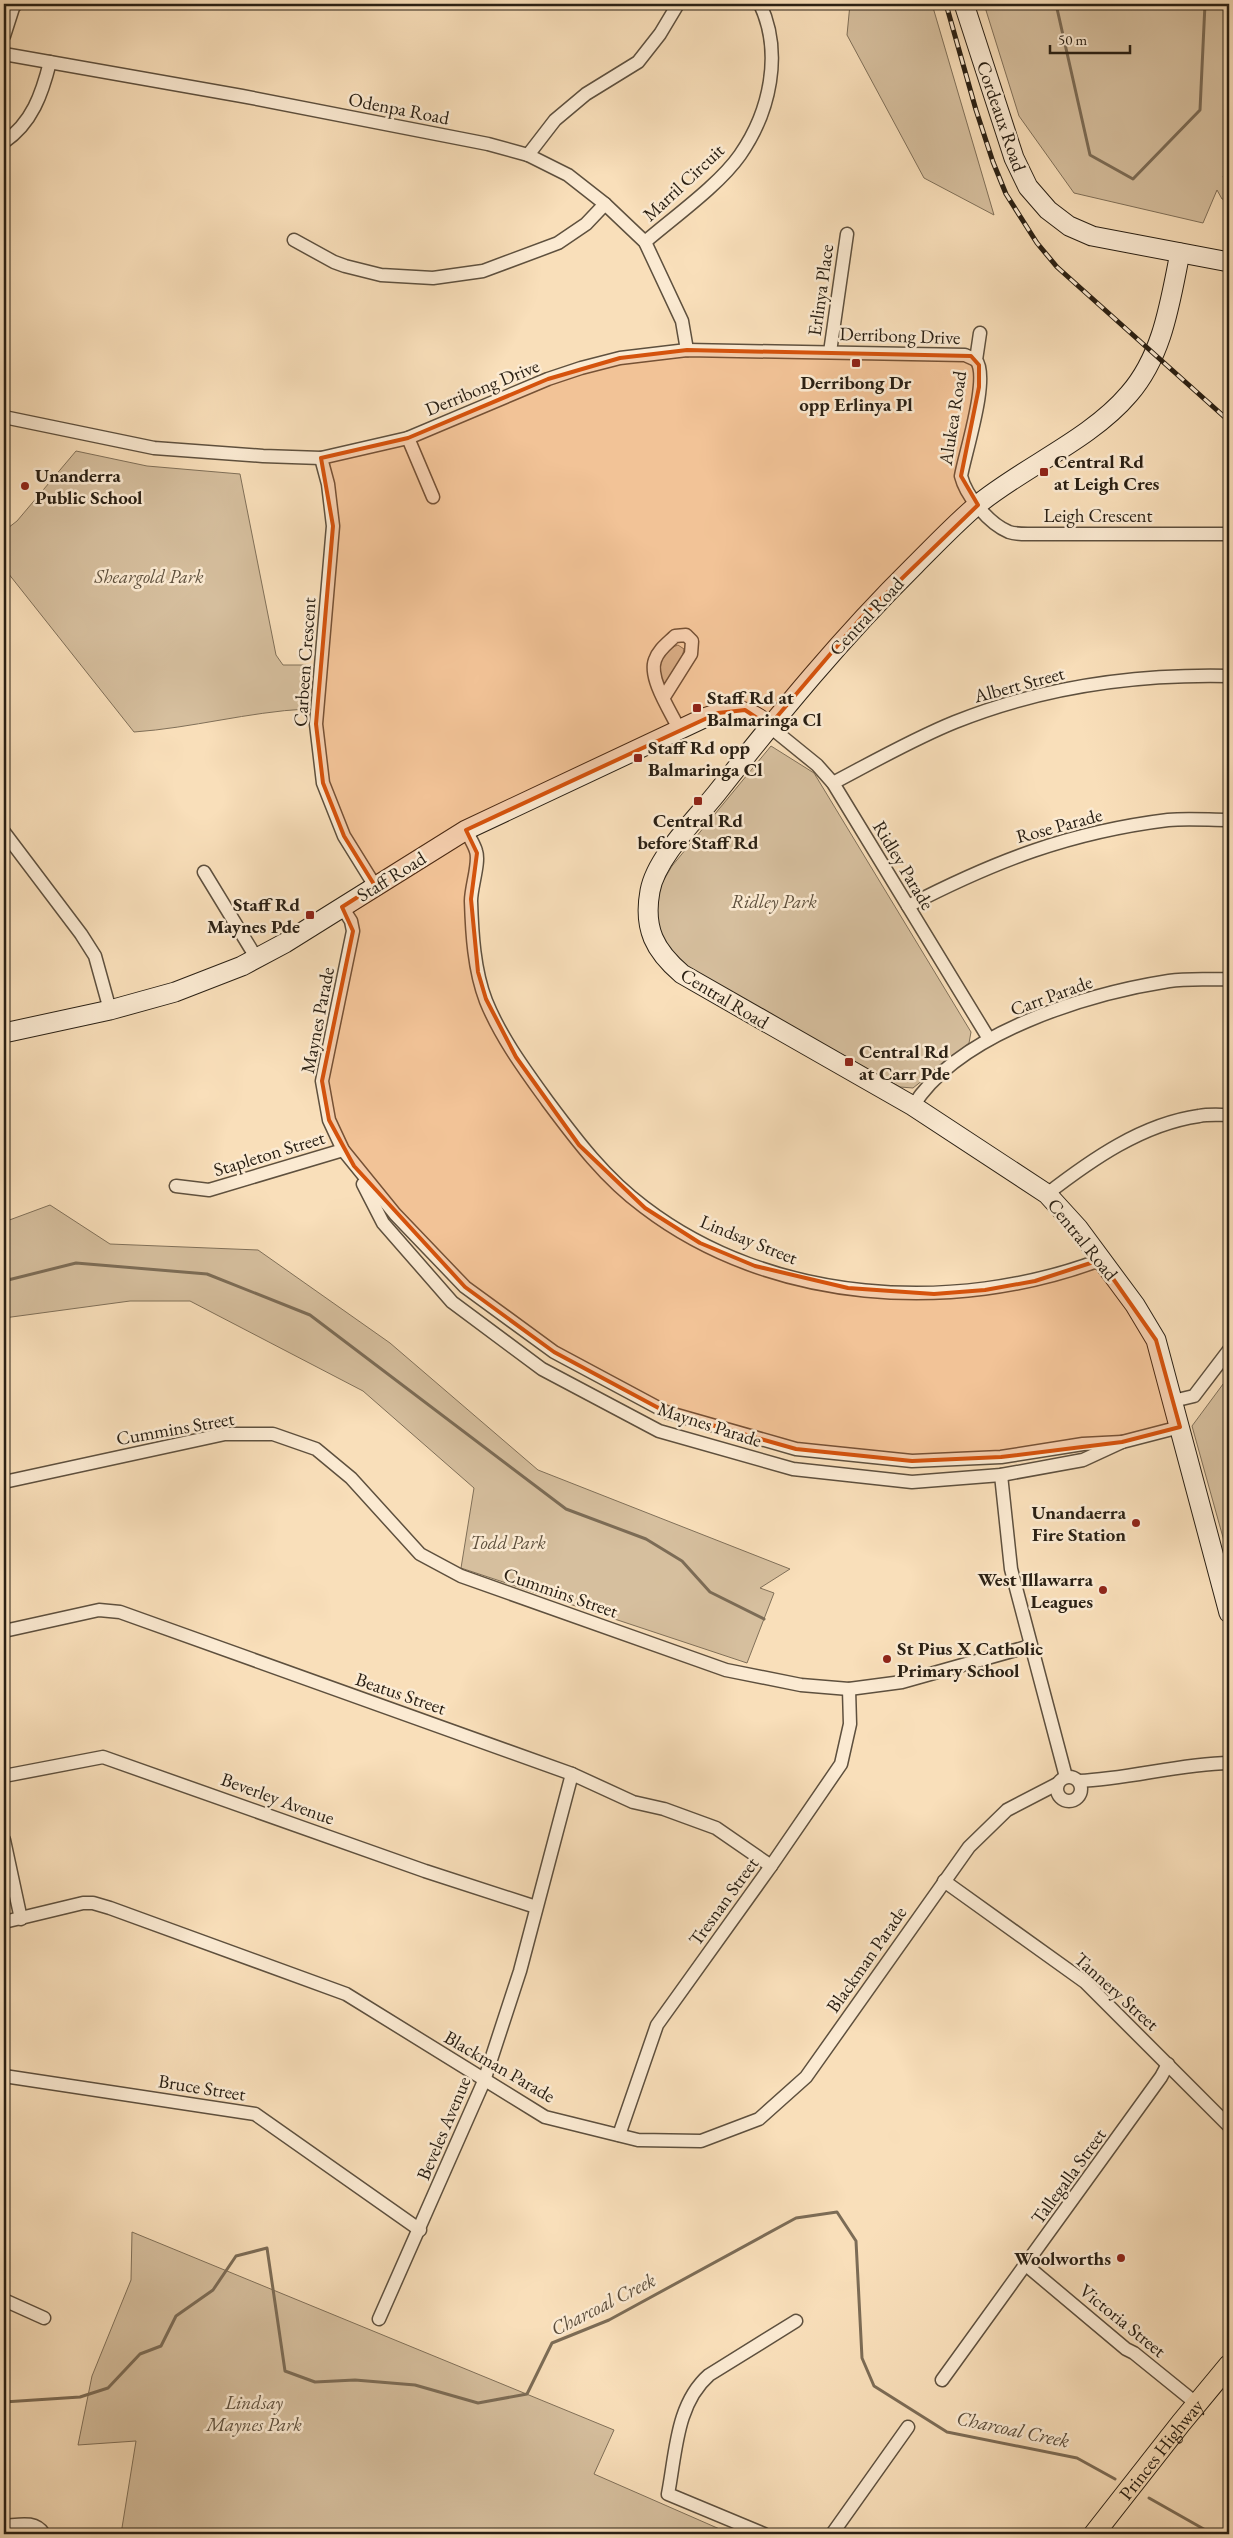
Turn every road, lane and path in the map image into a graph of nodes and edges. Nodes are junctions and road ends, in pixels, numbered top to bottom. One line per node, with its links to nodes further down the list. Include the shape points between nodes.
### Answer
1 (16, 4): 5 (street)
2 (678, 4): 9 (street, via 638,62 586,94 555,120)
3 (760, 4): 13 (street, Marril Circuit, via 770,32 771,82 753,133 739,156 716,180)
4 (964, 4): 14 (main road, Cordeaux Road, via 1014,158 1036,198 1077,231)
5 (4, 36)
6 (4, 54): 7 (street, Odenpa Road)
7 (50, 62): 8 (street, via 42,93 19,132); 9 (street, Odenpa Road, via 242,96 488,144)
8 (4, 142)
9 (528, 155): 10 (street, Odenpa Road, via 568,175)
10 (605, 204): 12 (street, via 586,224 558,243 483,271 433,278 381,275 345,266); 13 (street, Odenpa Road)
11 (847, 234): 18 (street, Erlinya Place)
12 (294, 240)
13 (645, 242): 17 (street, Odenpa Road, via 682,321)
14 (1180, 253): 15 (main road, Cordeaux Road); 24 (main road, Central Road, via 1158,346 1132,391 1101,419)
15 (1223, 259)
16 (980, 333): 19 (street, Alukea Road)
17 (687, 350): 18 (street, Derribong Drive); 21 (street, Derribong Drive, via 620,358 581,368)
18 (830, 352): 19 (street, Derribong Drive, via 965,355)
19 (976, 360): 24 (street, Alukea Road, via 979,387 961,476)
20 (4, 417): 22 (street, Derribong Drive, via 154,448)
21 (408, 438): 22 (street, Derribong Drive); 23 (street)
22 (321, 458): 35 (street, Carbeen Crescent, via 333,526 316,724 323,783 344,836)
23 (432, 498)
24 (978, 505): 25 (street, Leigh Crescent, via 989,518 1010,533); 28 (main road, Central Road, via 861,618)
25 (1229, 534)
26 (1229, 676): 30 (street, Albert Street, via 1186,675 1118,680 1034,696 956,722)
27 (664, 697): 29 (street)
28 (769, 726): 29 (main road, Staff Road, via 752,713 737,710 718,713); 30 (street, Ridley Parade, via 816,764); 43 (main road, Central Road, via 670,852 655,876 648,910 652,940 682,974)
29 (679, 728): 32 (main road, Staff Road)
30 (833, 783): 36 (street, Ridley Parade)
31 (1229, 820): 36 (street, Rose Parade, via 1170,820 1077,836 1000,862)
32 (466, 830): 35 (main road, Staff Road); 49 (street, Lindsay Street, via 477,853 471,899 478,972 486,1000 516,1057 579,1145 645,1208 700,1243 756,1266 802,1280 848,1288 934,1294 985,1290 1035,1281)
33 (4, 832): 40 (street, via 95,956)
34 (204, 872): 38 (street)
35 (375, 886): 37 (main road, Staff Road)
36 (908, 906): 42 (street, Ridley Parade)
37 (342, 907): 38 (main road, Staff Road); 45 (street, Maynes Parade, via 353,931 322,1081 329,1120)
38 (256, 959): 40 (main road, Staff Road, via 175,992)
39 (1229, 979): 42 (street, Carr Parade, via 1170,981 1074,1003)
40 (110, 1010): 41 (main road, Staff Road)
41 (4, 1033)
42 (988, 1039): 43 (street, Carr Parade, via 930,1082)
43 (913, 1106): 48 (main road, Central Road)
44 (1229, 1115): 48 (street, via 1198,1116 1139,1135 1074,1173)
45 (343, 1150): 46 (street, Maynes Parade); 47 (street, Stapleton Street, via 209,1190)
46 (354, 1166): 53 (street, Maynes Parade, via 465,1287 554,1352 666,1412 796,1449 912,1461 1001,1457 1083,1444); 54 (street, Maynes Parade, via 383,1223 452,1302 542,1369 660,1431 793,1469 912,1482)
47 (176, 1186)
48 (1047, 1194): 49 (main road, Central Road, via 1069,1216)
49 (1100, 1260): 51 (main road, Central Road, via 1135,1305 1156,1340)
50 (1229, 1350): 51 (street, via 1194,1396)
51 (1173, 1401): 52 (main road, Central Road)
52 (1180, 1427): 53 (street, Maynes Parade); 56 (main road, Central Road)
53 (1122, 1442): 54 (street, Maynes Parade, via 1083,1460)
54 (1001, 1475): 58 (street, via 1011,1569)
55 (4, 1482): 59 (street, Cummins Street, via 225,1434 273,1434 316,1449 351,1478 420,1554 461,1576 726,1670 801,1685)
56 (1229, 1613)
57 (4, 1631): 61 (street, Beatus Street, via 99,1610 114,1611)
58 (1030, 1646): 59 (street, Cummins Street, via 902,1682); 63 (street)
59 (849, 1689): 66 (street, Tresnan Street, via 850,1724 841,1764)
60 (1229, 1763): 64 (street, via 1178,1767)
61 (572, 1774): 66 (street, Beatus Street, via 634,1802 716,1828); 68 (street, Beveles Avenue)
62 (4, 1776): 68 (street, Beverley Avenue, via 103,1757)
63 (1061, 1785): 64 (street, via 1073,1777); 64 (street, Blackman Parade, via 1063,1800 1070,1801 1076,1799); 67 (street, Blackman Parade, via 1008,1810 977,1838)
64 (1080, 1786)
65 (4, 1840): 69 (street)
66 (771, 1866): 75 (street, Tresnan Street, via 653,2031)
67 (944, 1881): 71 (street, Tannery Street, via 1085,1982); 75 (street, Blackman Parade, via 806,2077 764,2116 701,2141 638,2140)
68 (536, 1907): 73 (street, Beveles Avenue, via 520,1971)
69 (21, 1918): 70 (street, Blackman Parade); 73 (street, Blackman Parade, via 83,1904 110,1908 346,1994)
70 (4, 1922)
71 (1168, 2064): 74 (street, Tannery Street); 77 (street, Tallegalla Street)
72 (4, 2076): 76 (street, Bruce Street, via 255,2114)
73 (484, 2081): 75 (street, Blackman Parade, via 545,2117); 76 (street, Beveles Avenue)
74 (1229, 2126)
75 (619, 2135)
76 (420, 2230): 80 (street, Beveles Avenue)
77 (1026, 2265): 83 (street, Tallegalla Street); 84 (street, Victoria Street)
78 (4, 2300): 79 (street)
79 (44, 2318)
80 (379, 2319)
81 (796, 2322): 88 (street, via 698,2385 684,2412 668,2494)
82 (1229, 2365): 84 (main road, Princes Highway)
83 (942, 2380)
84 (1197, 2404): 90 (main road, Princes Highway)
85 (908, 2427): 89 (street)
86 (4, 2526): 87 (street, via 31,2524)
87 (44, 2534)
88 (764, 2534)
89 (832, 2534)
90 (1094, 2534)

